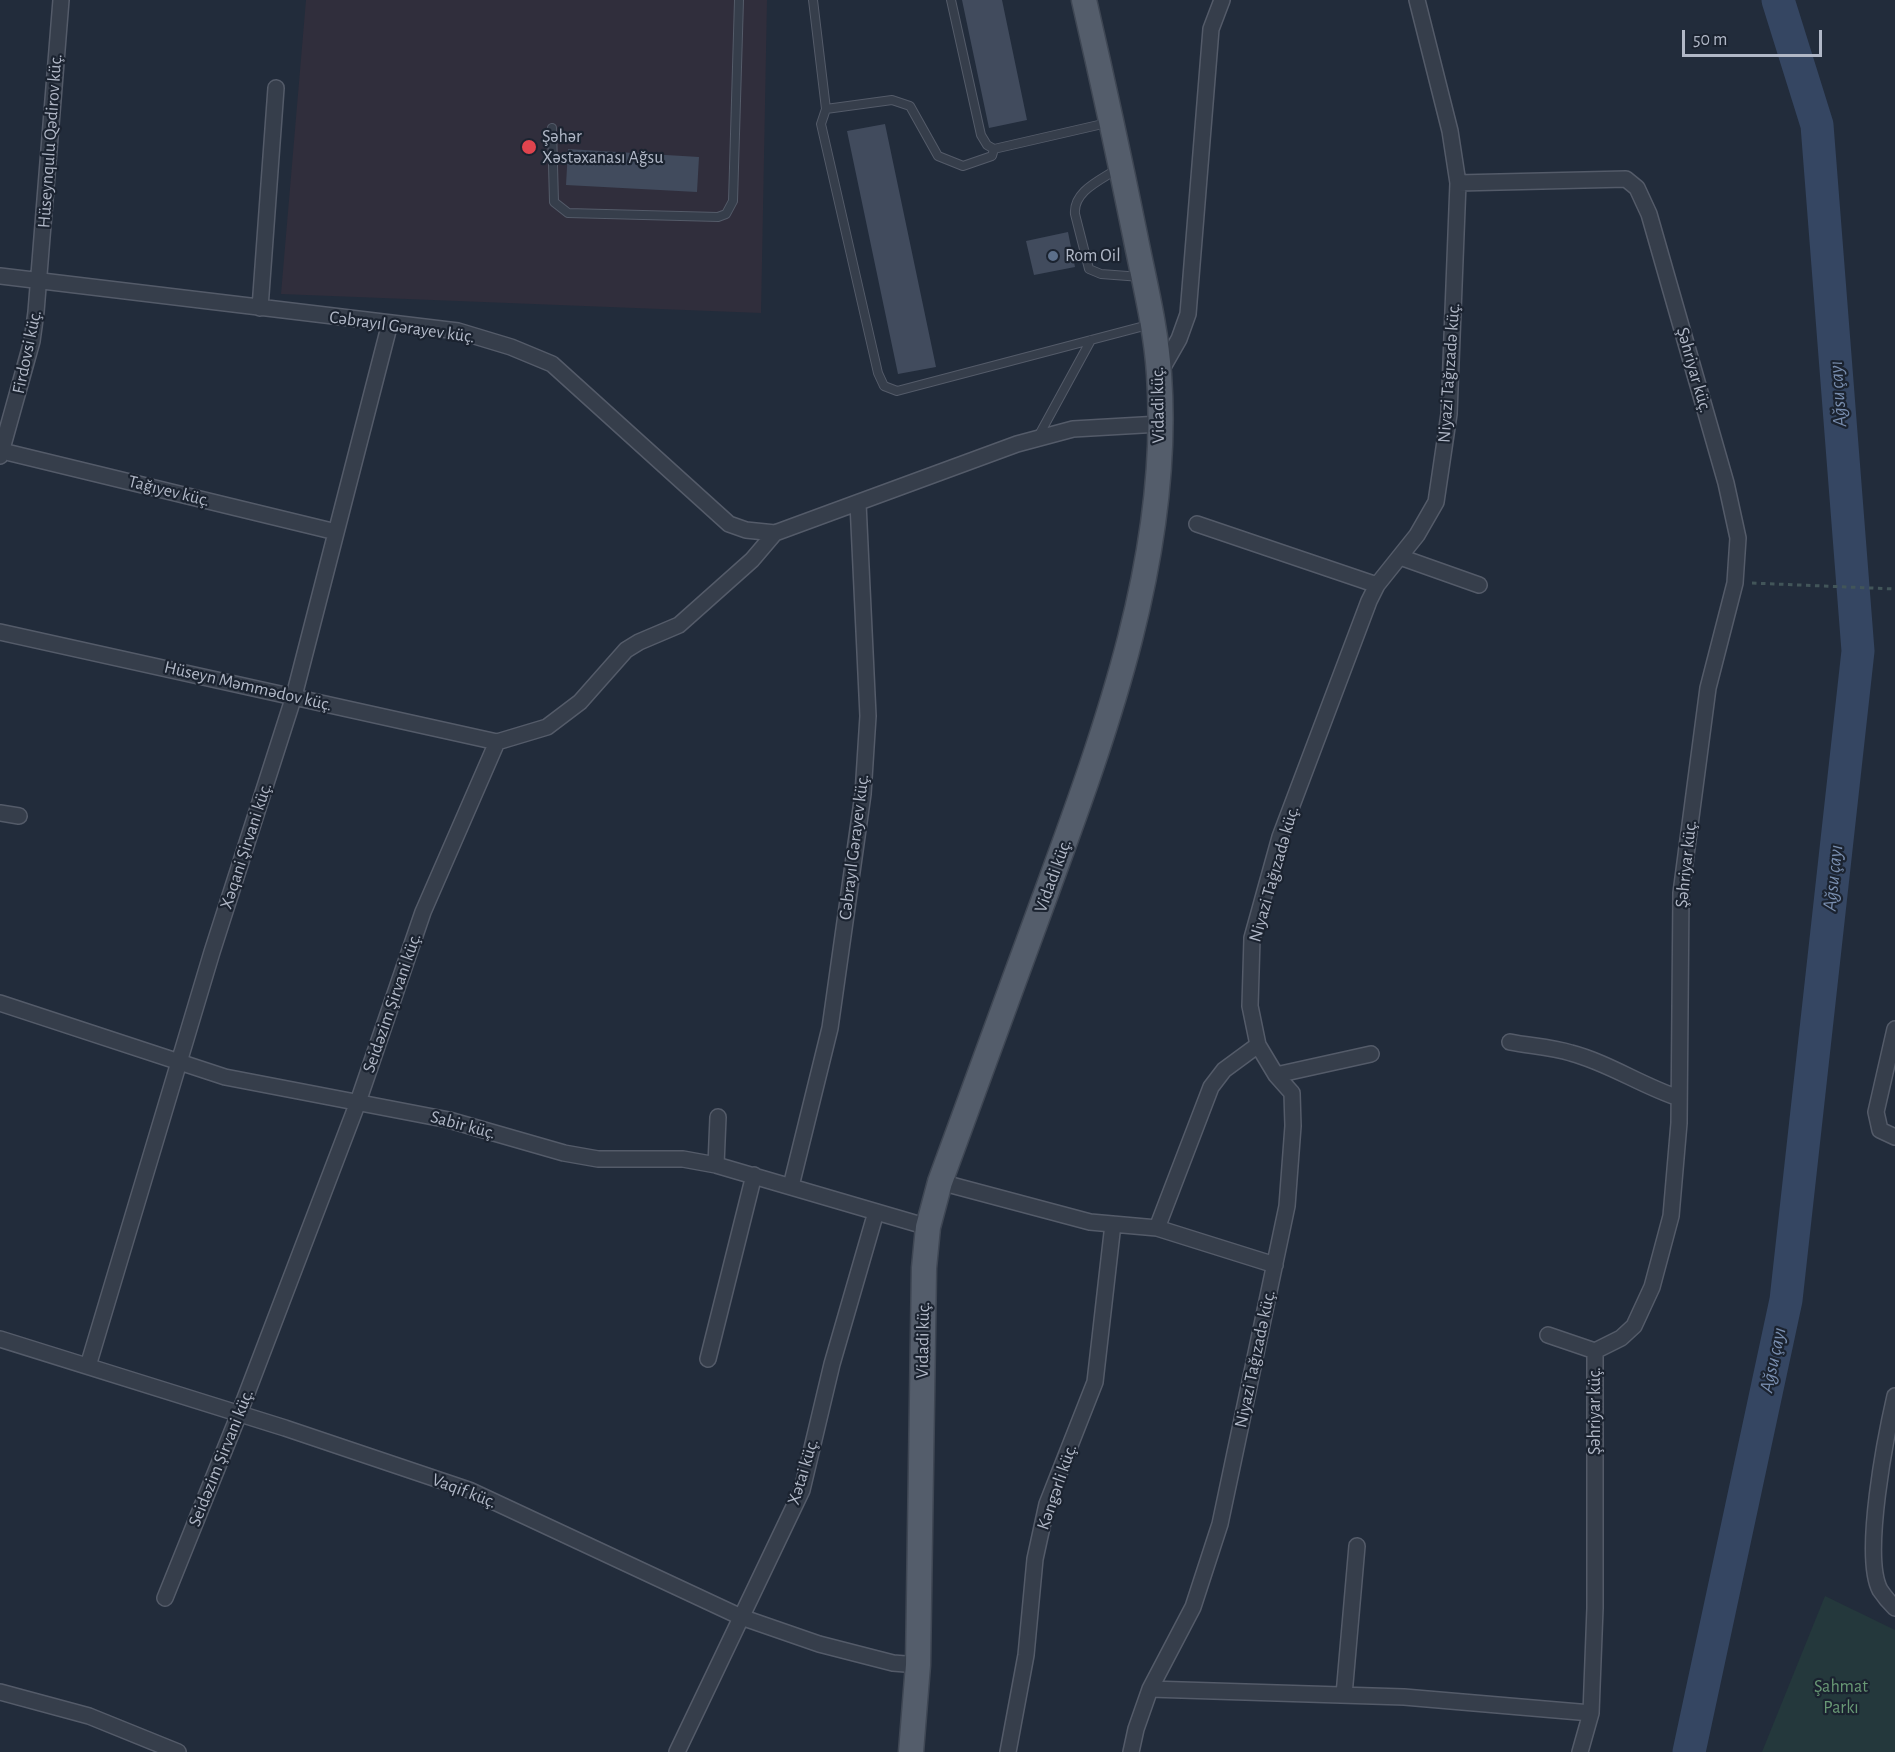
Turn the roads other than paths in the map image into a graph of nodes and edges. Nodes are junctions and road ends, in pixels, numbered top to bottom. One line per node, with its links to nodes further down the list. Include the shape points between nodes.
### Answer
1 (61, 0): 17 (street, Hüseynqulu Qədirov küç.)
2 (739, 0): 11 (lane, via 733,201 726,213 718,217 568,213 554,202)
3 (813, 0): 9 (lane)
4 (951, 0): 12 (lane, via 981,135)
5 (1084, 0): 10 (main road, Vidadi küç.)
6 (1221, 0): 22 (street, via 1210,28 1188,314)
7 (1417, 0): 14 (street, Niyazi Tağızadə küç., via 1450,131)
8 (276, 88): 18 (street)
9 (826, 109): 12 (lane, via 892,100 910,106 938,156 963,166 992,156); 21 (lane, via 822,124 875,362 884,386 897,391)
10 (1112, 122): 12 (lane); 13 (main road, Vidadi küç.)
11 (552, 129)
12 (994, 149)
13 (1121, 166): 16 (main road, Vidadi küç.); 16 (lane, via 1080,195 1074,204 1075,213 1089,269 1101,274)
14 (1458, 183): 31 (street, Niyazi Tağızadə küç., via 1449,414 1436,501); 46 (street, Şəhriyar küç., via 1610,178 1626,179 1637,188 1648,214 1726,483 1738,537 1735,583 1708,688 1681,893)
15 (0, 276): 17 (street, Cəbrayıl Gərayev küç.)
16 (1143, 277): 20 (main road, Vidadi küç.)
17 (39, 281): 18 (street, Cəbrayıl Gərayev küç.); 23 (street, Firdovsi küç., via 32,341)
18 (260, 308): 19 (street, Cəbrayıl Gərayev küç.)
19 (390, 323): 29 (street, Xəqani Şirvani küç.); 30 (street, Cəbrayıl Gərayev küç., via 458,331 552,364 729,524)
20 (1153, 323): 21 (lane); 22 (main road, Vidadi küç.)
21 (1090, 340): 25 (lane)
22 (1159, 374): 24 (main road, Vidadi küç.)
23 (7, 411): 26 (street, Firdovsi küç.)
24 (1160, 424): 25 (street, via 1073,429); 52 (main road, Vidadi küç., via 1143,582 1119,678 1070,828)
25 (1038, 438): 27 (street)
26 (1, 453): 29 (street, Tağıyev küç.)
27 (858, 503): 30 (street); 53 (street, Cəbrayıl Gərayev küç., via 868,716 863,794 830,1028)
28 (1197, 524): 32 (street)
29 (336, 532): 35 (street, Xəqani Şirvani küç.)
30 (775, 533): 36 (street, via 752,560 679,625 626,650 580,702 547,726)
31 (1400, 557): 32 (street, Niyazi Tağızadə küç.); 33 (street)
32 (1377, 585): 42 (street, Niyazi Tağızadə küç., via 1280,837 1252,938 1250,1006)
33 (1479, 585)
34 (0, 632): 35 (street, Hüseyn Məmmədov küç.)
35 (294, 696): 36 (street, Hüseyn Məmmədov küç.); 44 (street, Xəqani Şirvani küç.)
36 (496, 742): 47 (street, Seidəzim Şirvani küç., via 423,912)
37 (0, 813): 38 (street)
38 (19, 816)
39 (0, 1003): 44 (street, Sabir küç.)
40 (1895, 1029): 49 (street, via 1876,1112 1880,1130)
41 (1510, 1042): 46 (street, via 1571,1053)
42 (1258, 1045): 45 (street, Niyazi Tağızadə küç.); 57 (street, via 1224,1070 1211,1088)
43 (1371, 1054): 45 (street)
44 (178, 1064): 47 (street, Sabir küç., via 225,1077); 63 (street, Xəqani Şirvani küç.)
45 (1276, 1075): 58 (street, Niyazi Tağızadə küç., via 1292,1093 1293,1126 1287,1206)
46 (1679, 1098): 61 (street, Şəhriyar küç., via 1671,1216 1652,1287 1634,1326 1621,1338)
47 (358, 1102): 50 (street, Sabir küç., via 450,1120 598,1159 683,1160); 65 (street, Seidəzim Şirvani küç.)
48 (718, 1117): 50 (street)
49 (1895, 1137)
50 (716, 1165): 51 (street, Sabir küç.)
51 (754, 1175): 53 (street, Sabir küç.); 62 (street)
52 (940, 1182): 55 (street, via 1090,1222); 56 (main road, Vidadi küç.)
53 (791, 1186): 54 (street, Sabir küç.)
54 (876, 1212): 56 (street, Sabir küç.); 69 (street, Xətai küç., via 832,1364 802,1490)
55 (1113, 1224): 57 (street); 78 (street, Kəngərli küç., via 1095,1382 1047,1504 1035,1558 1026,1655)
56 (928, 1227): 70 (main road, Vidadi küç., via 924,1268)
57 (1157, 1228): 58 (street)
58 (1275, 1265): 71 (street, Niyazi Tağızadə küç., via 1220,1524 1194,1607)
59 (1548, 1335): 61 (street)
60 (0, 1339): 63 (street, Vaqif küç.)
61 (1595, 1351): 74 (street, Şəhriyar küç.)
62 (708, 1359)
63 (88, 1366): 65 (street, Vaqif küç.)
64 (1895, 1396): 68 (street, via 1887,1429 1873,1546 1879,1588)
65 (239, 1414): 67 (street, Seidəzim Şirvani küç.); 69 (street, Vaqif küç., via 469,1490)
66 (1357, 1546): 73 (street)
67 (165, 1598)
68 (1895, 1608)
69 (741, 1617): 70 (street, Vaqif küç., via 819,1644 893,1663); 76 (street, Xətai küç.)
70 (918, 1665): 77 (main road, Vidadi küç.)
71 (1150, 1689): 73 (street); 79 (street, Niyazi Tağızadə küç.)
72 (0, 1692): 75 (street, via 89,1716)
73 (1344, 1695): 74 (street)
74 (1591, 1713): 80 (street, Şəhriyar küç.)
75 (178, 1752)
76 (677, 1752)
77 (910, 1752)
78 (1008, 1752)
79 (1131, 1752)
80 (1580, 1752)

